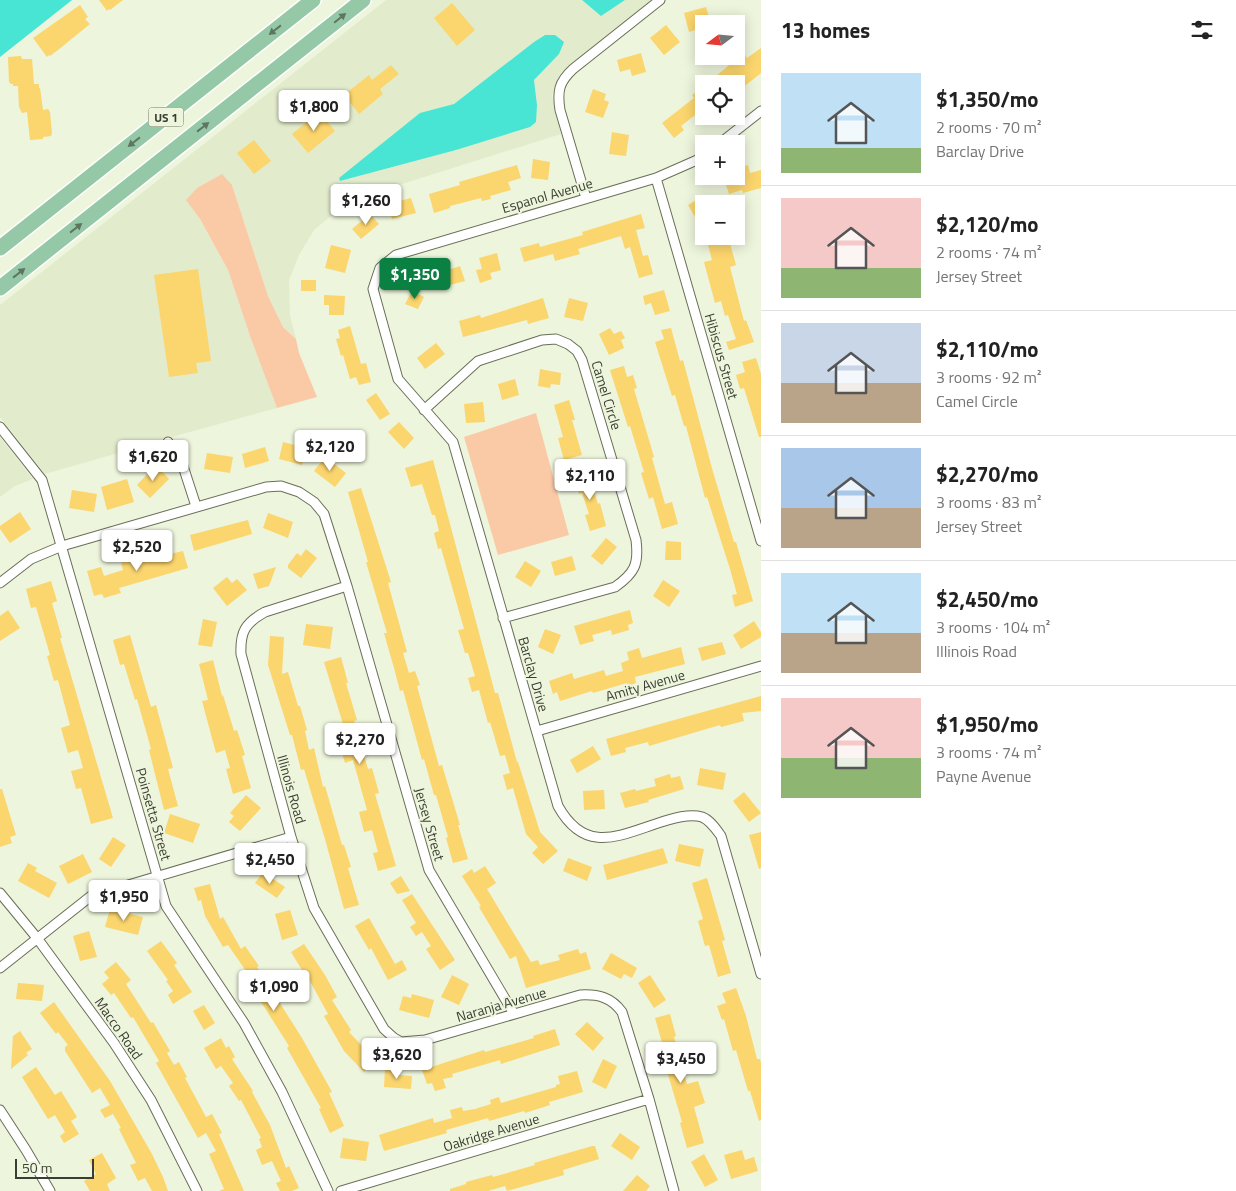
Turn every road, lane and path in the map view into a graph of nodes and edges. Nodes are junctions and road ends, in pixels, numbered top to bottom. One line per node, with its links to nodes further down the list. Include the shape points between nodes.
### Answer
1 (313, 0): 9 (main road, US 1, one-way to 9)
2 (660, 0): 8 (street, via 573,69 560,86 560,110)
3 (356, 2): 11 (main road, US 1, one-way to 3)
4 (759, 116): 5 (street)
5 (732, 135)
6 (695, 161): 7 (street, Espanol Avenue)
7 (656, 178): 8 (street, Espanol Avenue); 16 (street, Hibiscus Street)
8 (586, 198): 10 (street, Espanol Avenue)
9 (0, 248)
10 (396, 255): 12 (street, Barclay Drive, via 380,268 373,289 398,378)
11 (0, 288)
12 (424, 410): 20 (street, Barclay Drive, via 453,442); 20 (street, Camel Circle, via 478,361 542,340 556,339 568,344 582,360 636,540 635,568 615,587)
13 (0, 427): 17 (street, Poinsetta Street, via 42,480)
14 (168, 442): 15 (street, via 182,463)
15 (196, 506): 17 (street); 19 (street, Jersey Street, via 266,487 281,486 299,492 324,514)
16 (761, 541)
17 (62, 546): 18 (street, via 31,559); 24 (street, Poinsetta Street)
18 (0, 583)
19 (347, 586): 23 (street, Illinois Road, via 265,612 245,627 240,640 240,654); 29 (street, Jersey Street, via 429,870)
20 (503, 618): 22 (street, Barclay Drive)
21 (761, 666): 22 (street, Amity Avenue)
22 (537, 731): 28 (street, Barclay Drive, via 558,806 577,831 605,839 675,818 702,817 712,824 721,836)
23 (291, 837): 24 (street); 30 (street, Illinois Road, via 318,917 384,1029)
24 (158, 876): 26 (street, via 91,896); 35 (street, Poinsetta Street, via 166,906 244,1023 282,1092)
25 (0, 893): 26 (street, Macco Road)
26 (37, 938): 27 (street); 34 (street, Macco Road, via 114,1043 151,1100)
27 (0, 968)
28 (761, 974)
29 (514, 1014): 30 (street, Naranja Avenue, via 425,1040); 31 (street, Naranja Avenue, via 580,995 608,998 622,1012)
30 (401, 1042)
31 (649, 1099): 36 (street, Oakridge Avenue); 37 (street)
32 (0, 1110): 33 (street)
33 (50, 1191)
34 (197, 1191)
35 (328, 1191)
36 (341, 1191)
37 (674, 1191)

